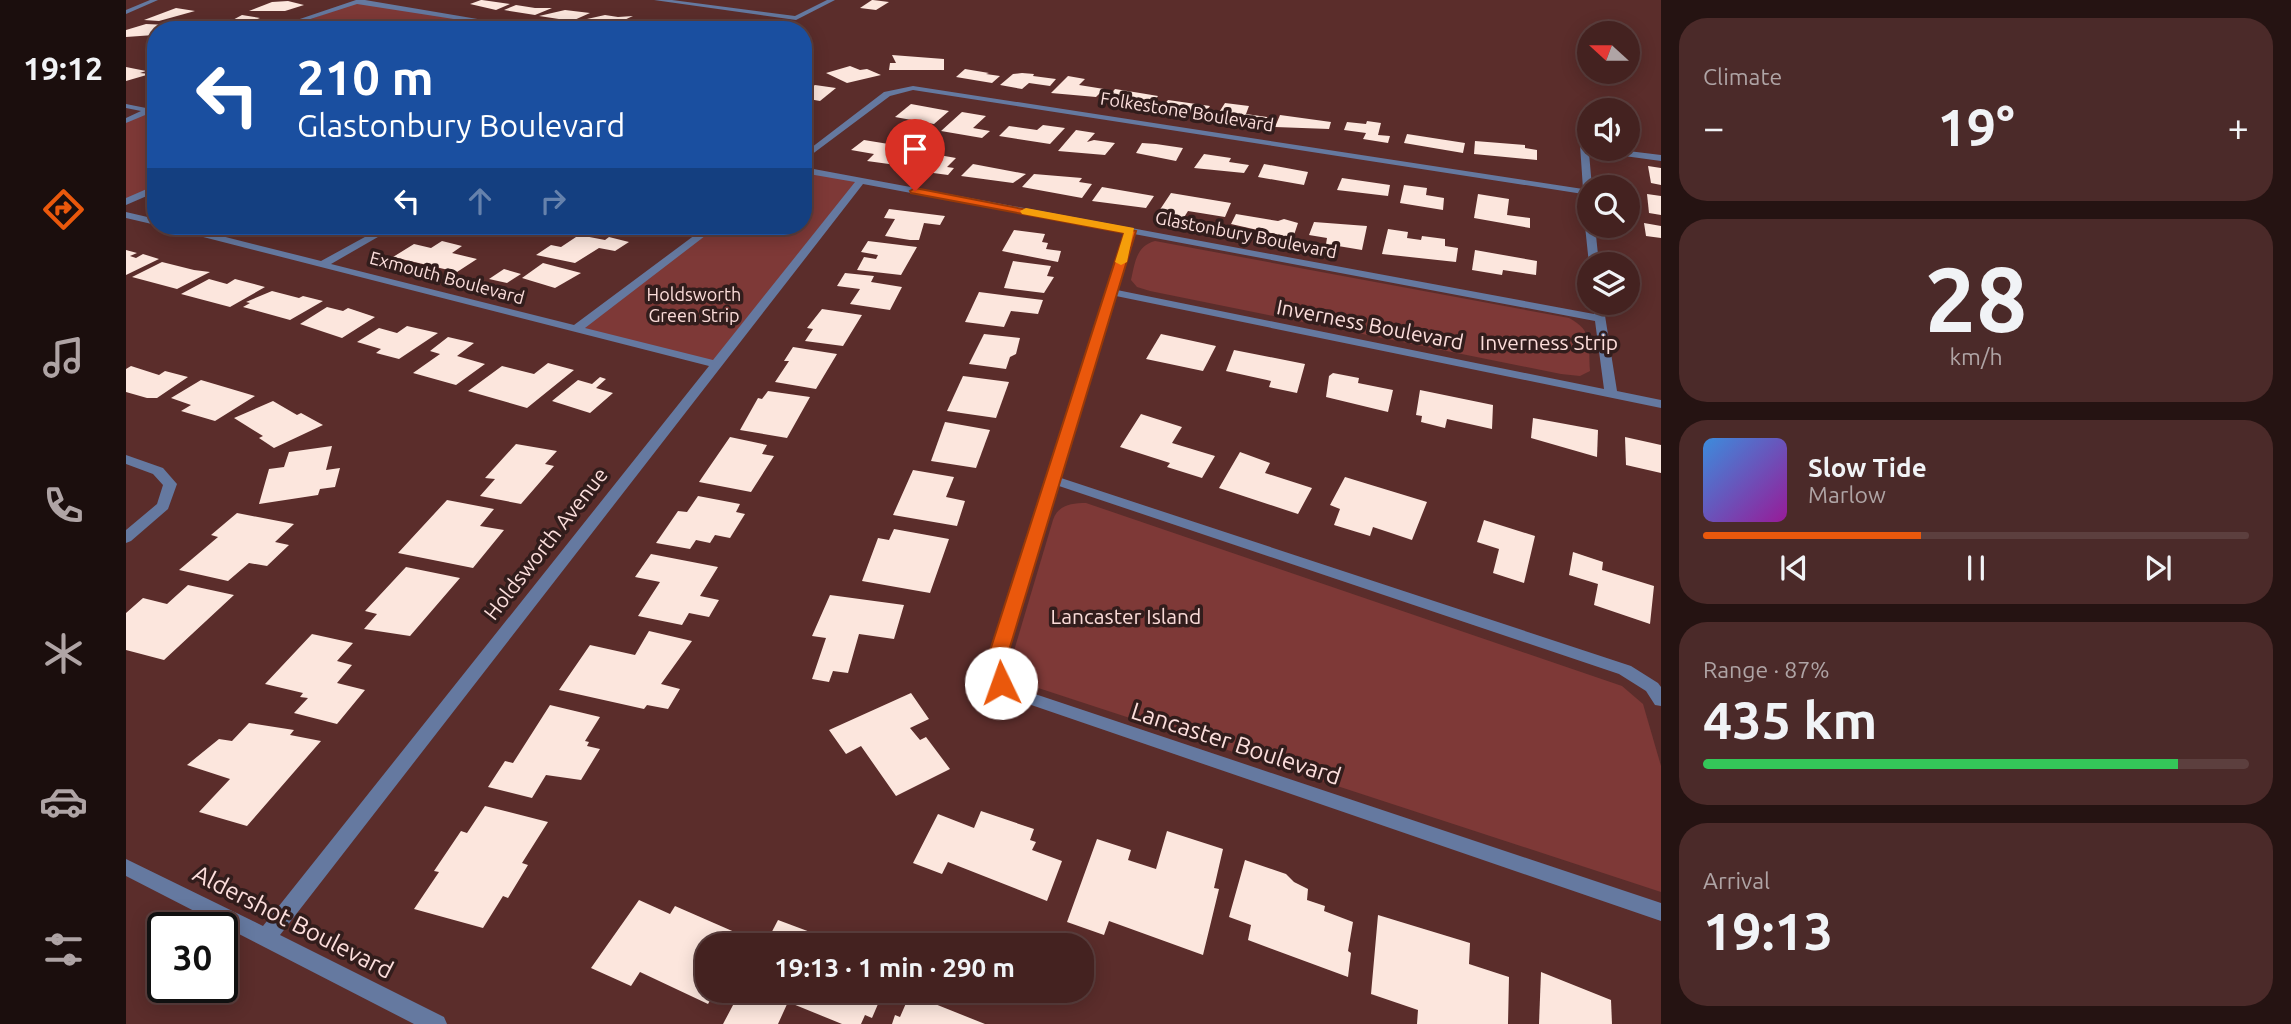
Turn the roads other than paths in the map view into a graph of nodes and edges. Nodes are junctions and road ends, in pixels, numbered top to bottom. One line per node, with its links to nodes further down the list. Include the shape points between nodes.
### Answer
1 (135, 0): 4 (street)
2 (657, 0): 3 (street, via 796,18)
3 (832, 0)
4 (152, 1): 6 (street)
5 (359, 1): 7 (street); 8 (street)
6 (126, 12)
7 (296, 21)
8 (479, 21)
9 (126, 106): 10 (street)
10 (147, 110)
11 (147, 113): 12 (street)
12 (126, 121)
13 (812, 151): 18 (street, Folkestone Boulevard, via 887,94 914,88)
14 (1640, 155): 15 (street)
15 (1661, 158)
16 (812, 172): 17 (street, Glastonbury Boulevard)
17 (861, 181): 23 (street, Glastonbury Boulevard); 32 (street, Holdsworth Avenue)
18 (1577, 190)
19 (147, 192): 20 (street)
20 (126, 202)
21 (126, 215): 22 (street)
22 (147, 220)
23 (1130, 231): 28 (street, Lancaster Boulevard); 30 (street, Glastonbury Boulevard)
24 (207, 235): 27 (street, Exmouth Boulevard)
25 (375, 235): 27 (street)
26 (701, 235): 31 (street)
27 (323, 264): 31 (street, Exmouth Boulevard)
28 (1112, 292): 33 (street, Inverness Boulevard); 36 (street, Lancaster Boulevard)
29 (1600, 315): 30 (street)
30 (1600, 318): 33 (street)
31 (576, 329): 32 (street, Exmouth Boulevard)
32 (714, 364): 41 (street, Holdsworth Avenue)
33 (1611, 393): 34 (street, Inverness Boulevard)
34 (1661, 404)
35 (126, 459): 37 (street, via 158,471 170,484 163,506)
36 (1054, 480): 38 (street, via 1625,670 1652,687); 40 (street, Lancaster Boulevard, via 997,657 1001,683 1014,694)
37 (126, 538)
38 (1661, 699)
39 (126, 867): 41 (street, Aldershot Boulevard)
40 (1661, 912)
41 (267, 936): 42 (street, Aldershot Boulevard)
42 (436, 1024)

